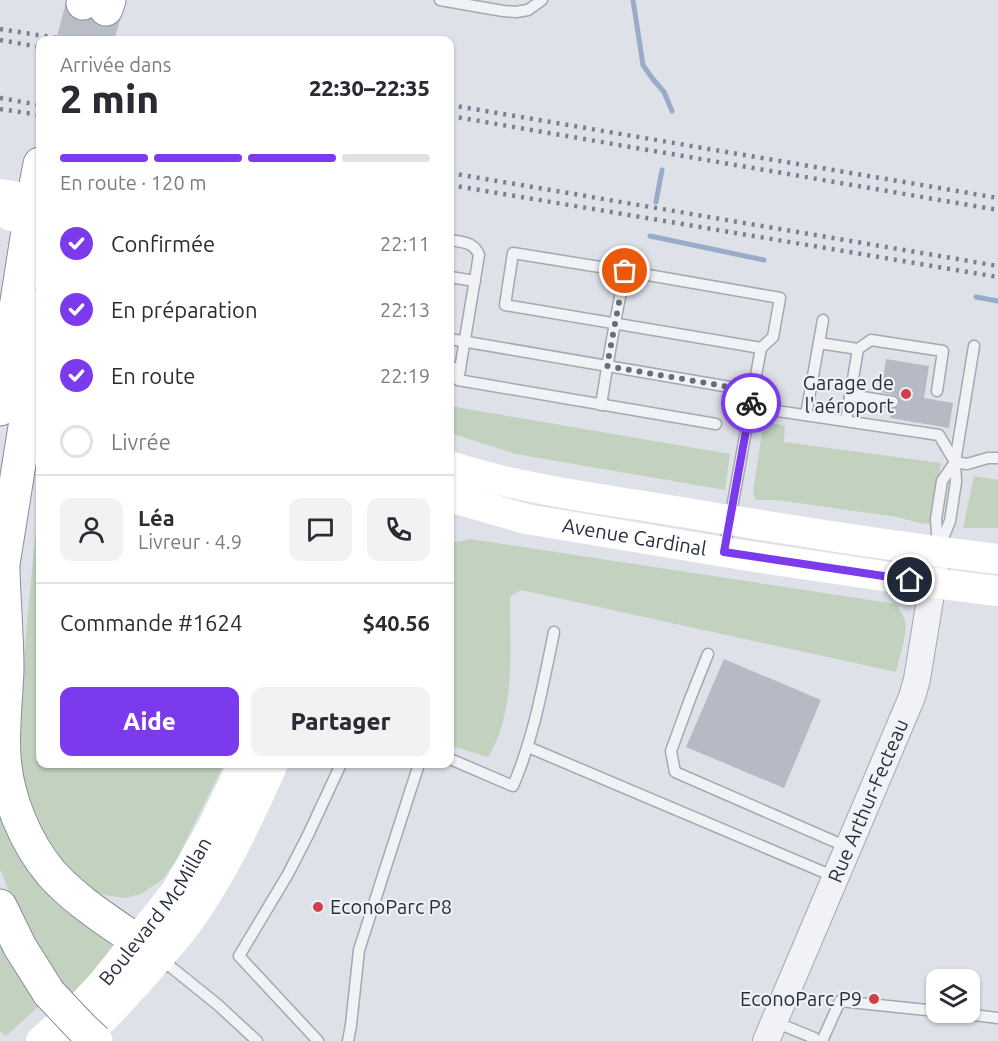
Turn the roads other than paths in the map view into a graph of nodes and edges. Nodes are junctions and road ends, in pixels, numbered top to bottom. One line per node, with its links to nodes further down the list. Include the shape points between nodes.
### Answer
1 (440, 0): 2 (lane, via 516,12 528,10)
2 (542, 0)
3 (36, 185): 24 (highway)
4 (13, 204): 5 (main road, bridge)
5 (36, 220)
6 (454, 241): 9 (lane, via 474,246 477,251)
7 (625, 271): 11 (lane); 11 (lane, via 513,253 505,305); 17 (lane, via 780,298 773,337)
8 (454, 278): 9 (lane)
9 (475, 281): 14 (lane)
10 (823, 320): 15 (lane)
11 (615, 324): 17 (lane); 19 (lane)
12 (36, 339): 41 (highway)
13 (454, 340): 14 (lane)
14 (464, 341): 19 (lane); 20 (lane)
15 (819, 343): 18 (lane); 28 (lane)
16 (974, 346): 32 (lane)
17 (761, 348): 21 (lane)
18 (858, 349): 22 (lane, via 871,340 944,351); 23 (lane)
19 (607, 366): 21 (lane); 26 (lane)
20 (455, 368): 26 (lane, via 458,380)
21 (753, 391): 27 (lane)
22 (937, 391)
23 (850, 395): 25 (lane); 29 (lane)
24 (1, 399)
25 (892, 402)
26 (601, 405): 30 (lane)
27 (750, 407): 28 (lane); 37 (lane)
28 (806, 415): 29 (lane)
29 (846, 421): 32 (lane, via 939,435)
30 (716, 424)
31 (998, 458): 32 (lane, via 967,464)
32 (955, 462): 38 (lane, via 942,481 936,519)
33 (454, 467): 37 (main road, Avenue Cardinal, via 536,488)
34 (454, 498): 36 (main road, Avenue Cardinal)
35 (454, 514): 36 (main road)
36 (526, 519): 39 (main road, Avenue Cardinal)
37 (730, 520): 38 (main road, Avenue Cardinal); 39 (lane)
38 (938, 551): 40 (main road, Avenue Cardinal); 42 (street, Rue Arthur-Fecteau)
39 (724, 552): 42 (main road, Avenue Cardinal)
40 (998, 559)
41 (2, 576): 55 (highway, via 7,668 4,756 20,820 38,855 59,881)
42 (932, 583): 43 (main road, Avenue Cardinal); 52 (street, Rue Arthur-Fecteau, via 912,697)
43 (998, 591)
44 (554, 632): 46 (lane)
45 (708, 654): 52 (lane, via 671,751 675,772)
46 (528, 747): 47 (lane, via 513,786); 53 (lane)
47 (454, 761)
48 (241, 768): 55 (main road, Boulevard McMillan)
49 (271, 768): 55 (main road, Boulevard McMillan, via 240,835 193,916)
50 (339, 768): 64 (lane, via 288,874 239,956)
51 (417, 768): 65 (lane, via 360,950)
52 (848, 848): 53 (street, Rue Arthur-Fecteau)
53 (835, 877): 59 (street, Rue Arthur-Fecteau)
54 (0, 906): 62 (highway, bridge, via 49,993)
55 (148, 949): 60 (main road, Boulevard McMillan); 61 (main road, Boulevard McMillan, via 126,994); 63 (lane)
56 (926, 1010): 67 (lane, via 840,1001)
57 (980, 1015): 58 (lane)
58 (998, 1017)
59 (770, 1031): 66 (lane)
60 (41, 1041)
61 (80, 1041)
62 (96, 1041)
63 (257, 1041)
64 (318, 1041)
65 (348, 1041)
66 (814, 1041)
67 (822, 1041)

